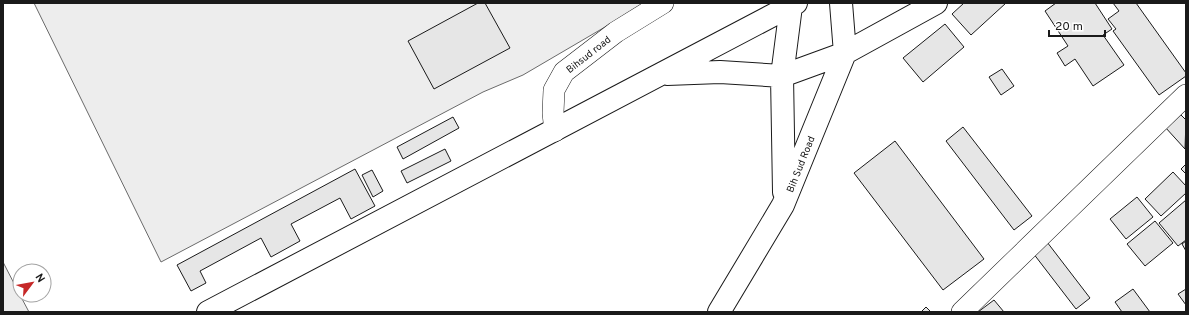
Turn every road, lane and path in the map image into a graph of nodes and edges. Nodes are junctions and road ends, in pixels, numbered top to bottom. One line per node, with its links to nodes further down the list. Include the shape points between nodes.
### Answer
1 (663, 3): 9 (street, Bihsud road, via 616,32 564,72 554,90)
2 (840, 3): 5 (main road, Bih Sud Road)
3 (936, 3): 5 (main road)
4 (793, 4): 6 (main road); 7 (main road)
5 (844, 53): 7 (main road); 10 (main road, Bih Sud Road)
6 (660, 74): 7 (main road, via 720,72); 9 (main road)
7 (782, 76): 10 (main road)
8 (1186, 94): 13 (street)
9 (555, 131): 11 (main road)
10 (783, 205): 12 (main road, Bih Sud Road)
11 (208, 312)
12 (719, 312)
13 (962, 312)

